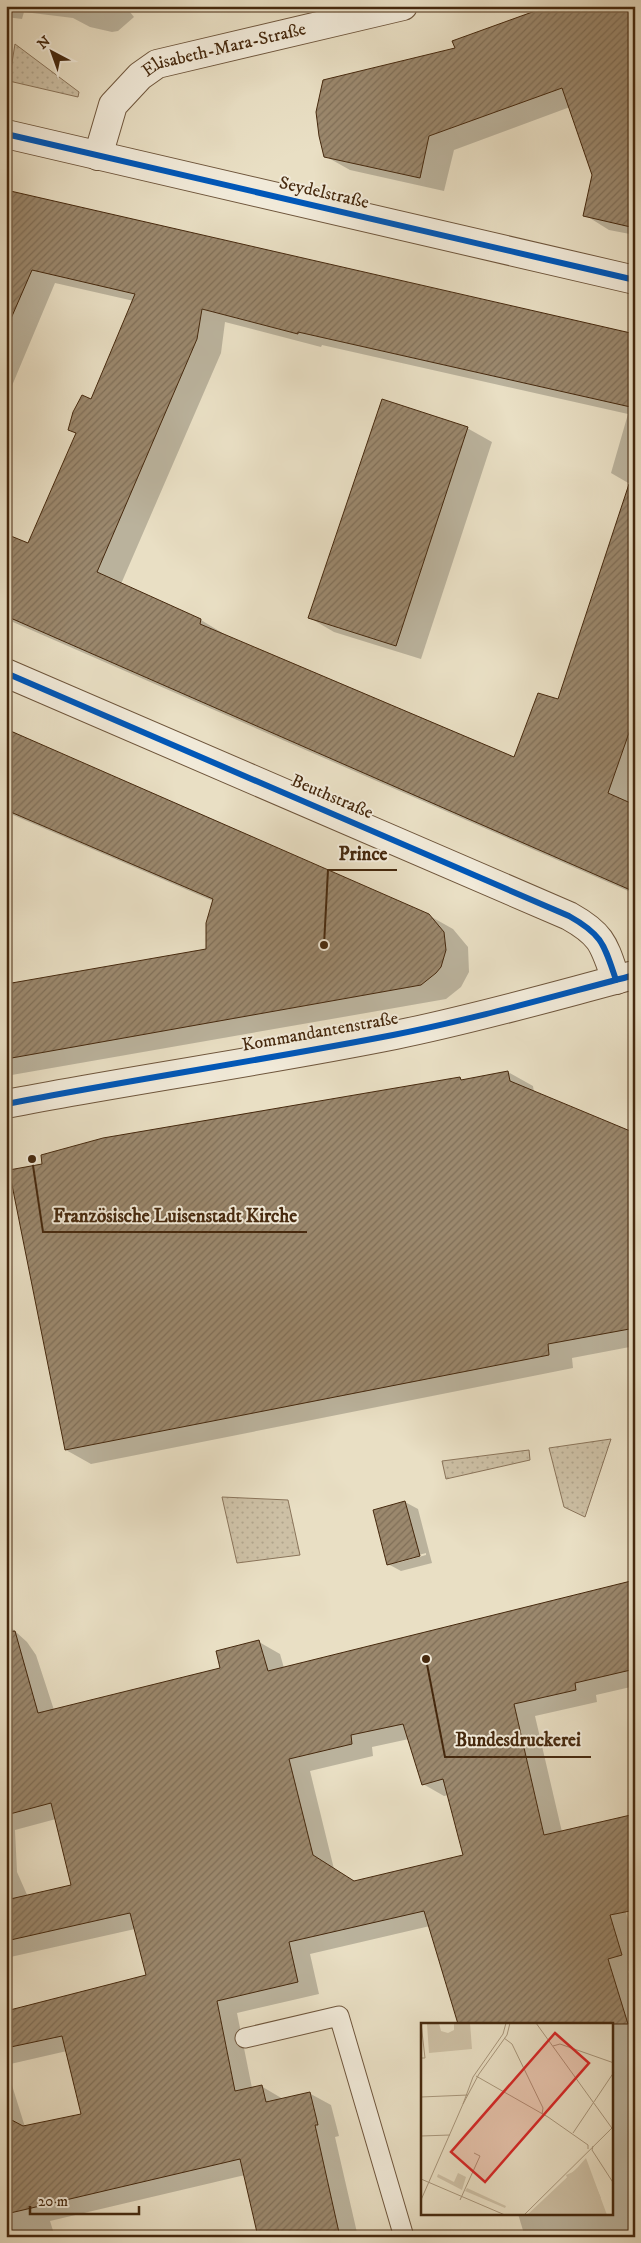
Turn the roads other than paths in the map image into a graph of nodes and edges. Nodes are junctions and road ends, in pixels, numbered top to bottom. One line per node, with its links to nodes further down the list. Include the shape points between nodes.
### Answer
1 (402, 6): 3 (street, Elisabeth-Mara-Straße, via 157,64 140,76 112,105)
2 (6, 134): 3 (street, Seydelstraße)
3 (98, 156): 4 (street, Seydelstraße)
4 (635, 280)
5 (6, 673): 6 (street, Beuthstraße, via 569,916 598,935)
6 (626, 977): 7 (street, Kommandantenstraße, via 479,1017 401,1034)
7 (6, 1104)
8 (245, 2038): 9 (lane, via 338,2016)
9 (404, 2237)

